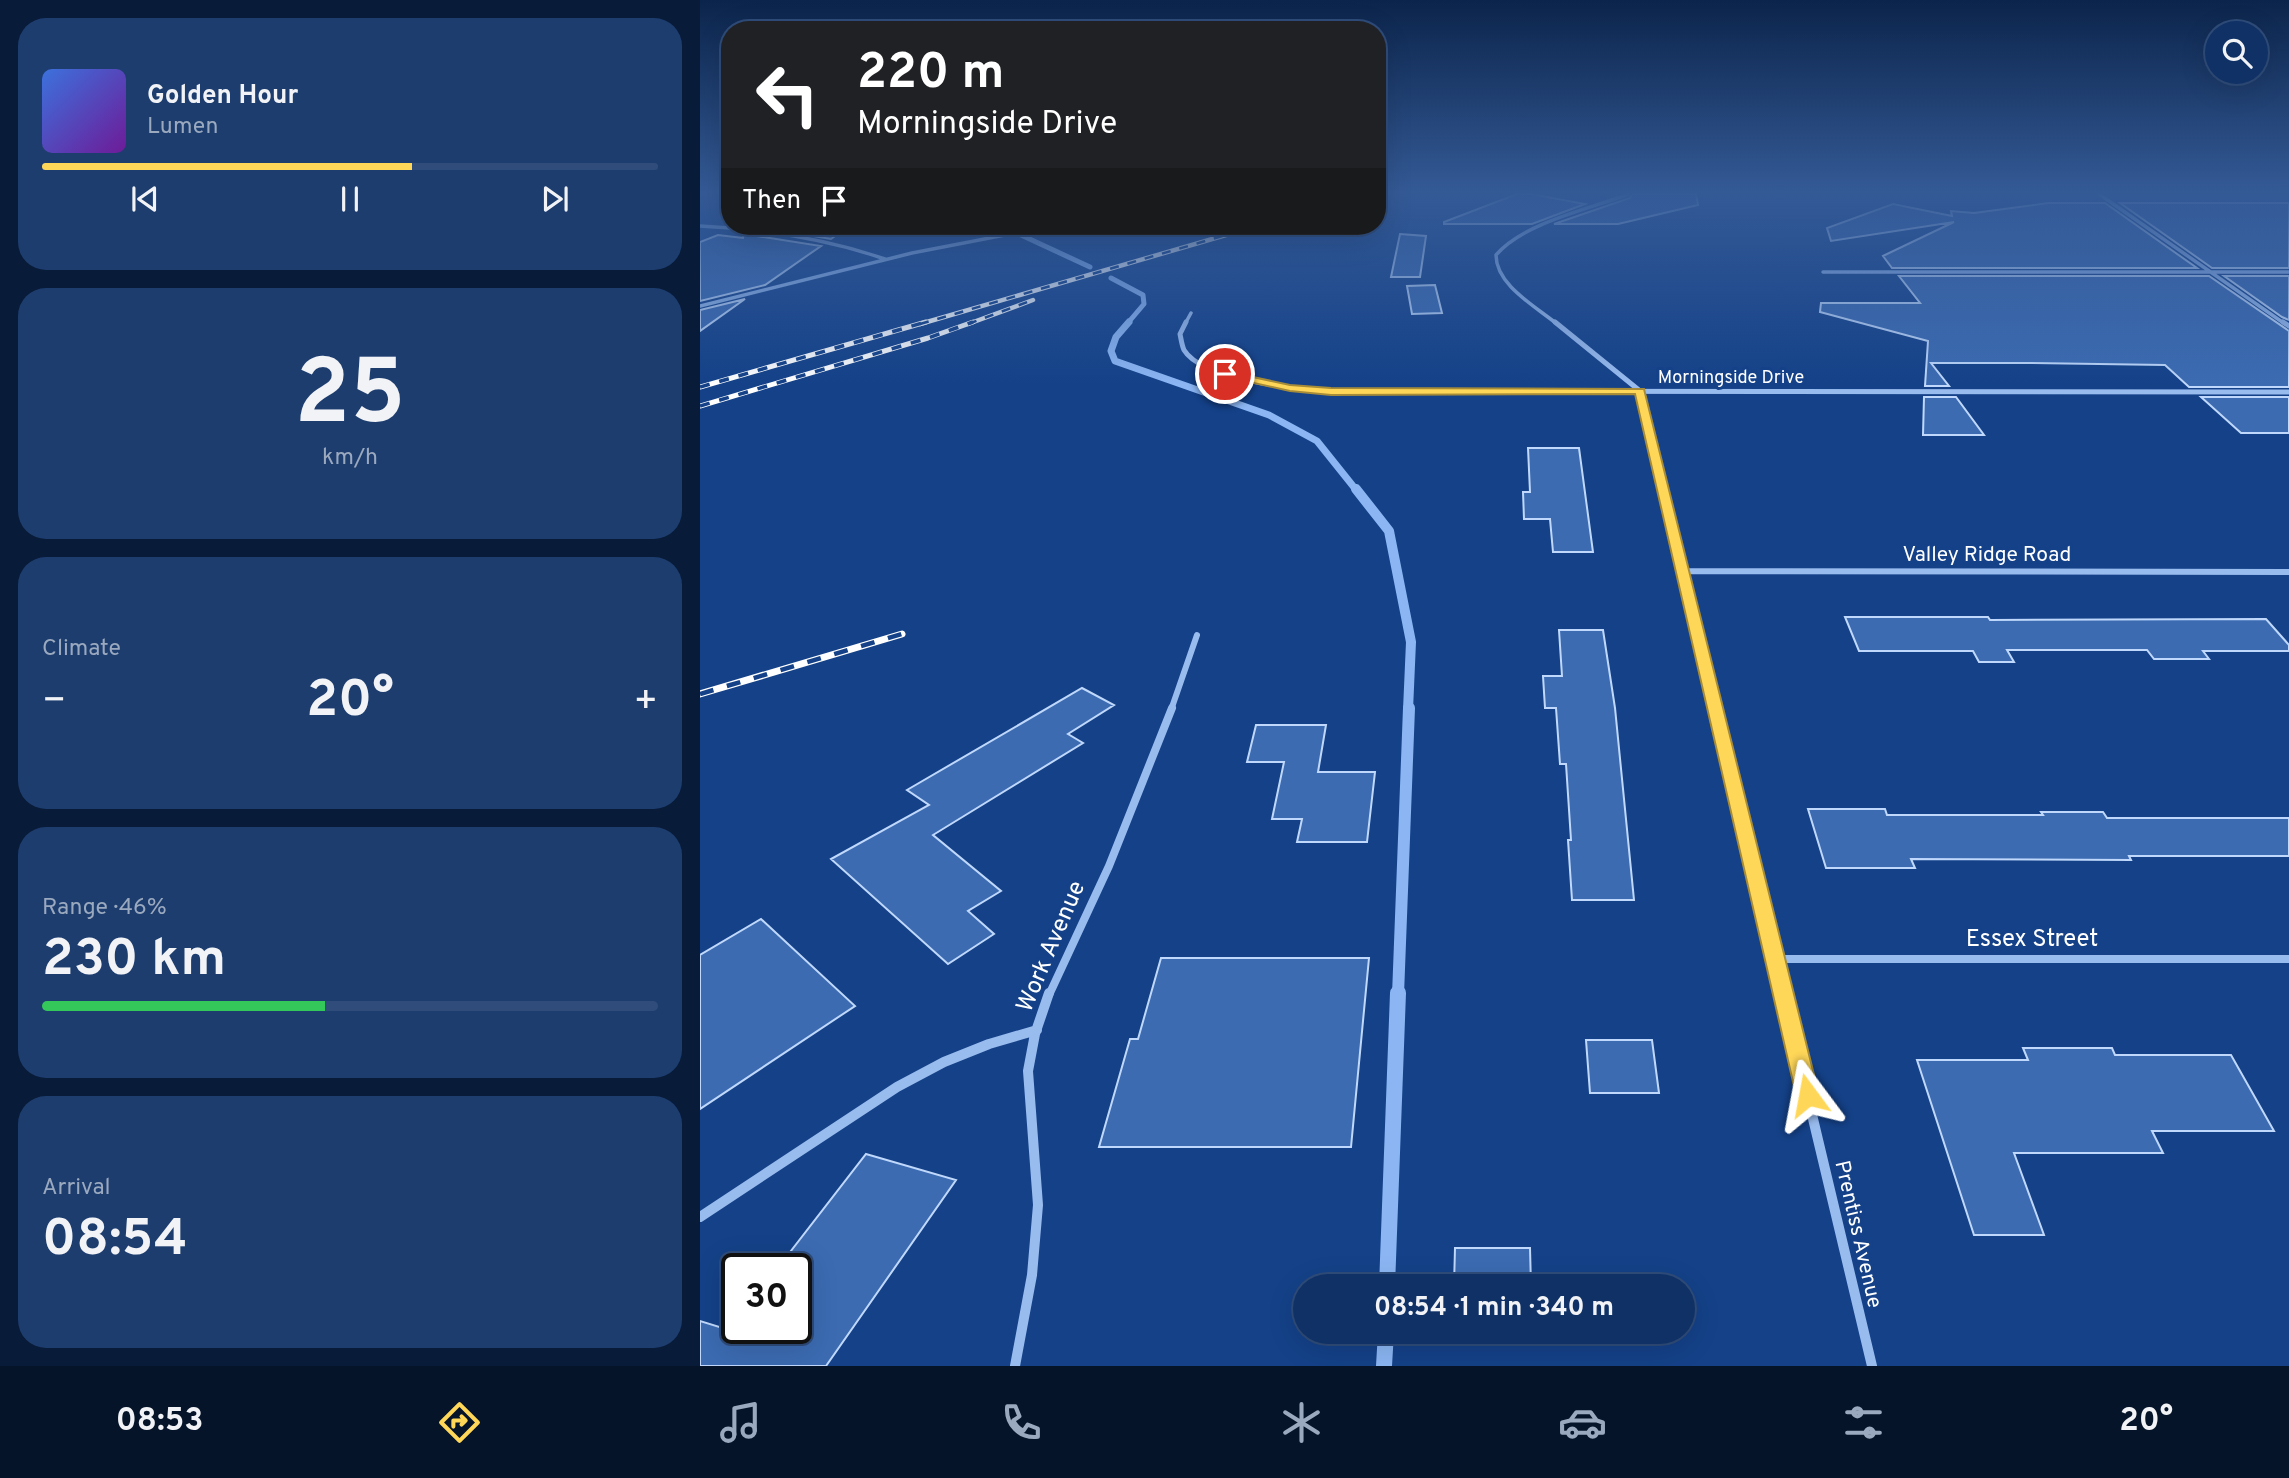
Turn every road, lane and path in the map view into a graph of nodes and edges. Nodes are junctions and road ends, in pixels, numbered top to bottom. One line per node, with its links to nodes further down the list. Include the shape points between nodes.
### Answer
1 (879, 258): 5 (street)
2 (896, 258): 5 (street)
3 (1496, 258): 12 (street, via 1500,276 1507,283)
4 (2191, 258): 7 (street)
5 (886, 260): 9 (street)
6 (1822, 272): 7 (street)
7 (2212, 272): 8 (street); 11 (street)
8 (2289, 272)
9 (700, 306)
10 (1191, 313): 12 (street, Morningside Drive, via 1178,335 1190,358 1225,374 1278,386 1374,392)
11 (2289, 326)
12 (1640, 391): 13 (street, Morningside Drive); 14 (street, Prentiss Avenue)
13 (2289, 392)
14 (1684, 571): 15 (street, Valley Ridge Road); 17 (street, Prentiss Avenue)
15 (2289, 572)
16 (1197, 635): 19 (street, Work Avenue, via 1095,897)
17 (1775, 959): 18 (street, Essex Street); 22 (street, Prentiss Avenue)
18 (2289, 959)
19 (1037, 1030): 20 (street, Work Avenue, via 944,1062 897,1087); 21 (street, via 1029,1057 1037,1235)
20 (700, 1217)
21 (1015, 1366)
22 (1872, 1366)

